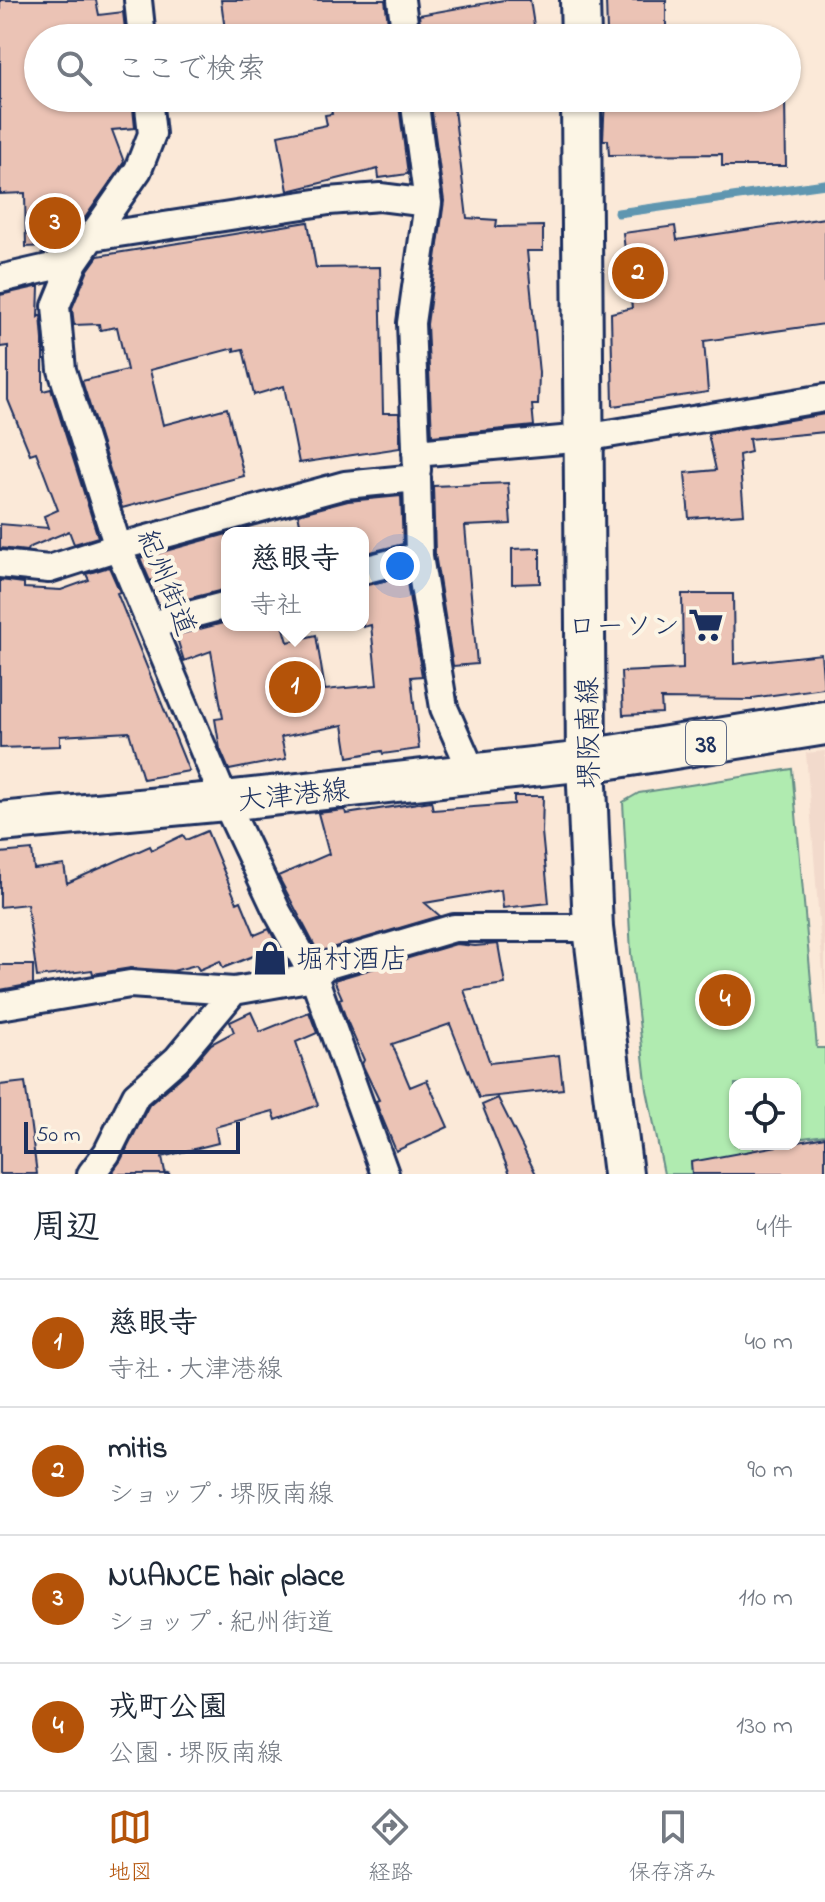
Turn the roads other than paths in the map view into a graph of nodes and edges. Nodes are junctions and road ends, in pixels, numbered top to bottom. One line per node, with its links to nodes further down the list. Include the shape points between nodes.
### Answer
1 (138, 0): 4 (street)
2 (401, 0): 5 (street)
3 (580, 0): 6 (main road)
4 (141, 24)
5 (404, 24)
6 (581, 24)
7 (150, 112): 11 (street, 紀州街道, via 152,134 138,170)
8 (416, 112): 10 (street)
9 (581, 112): 15 (main road, 堺阪南線)
10 (428, 203): 11 (street, via 380,197 329,201); 16 (street, via 411,323)
11 (92, 237): 12 (street, 紀州街道)
12 (74, 262): 13 (street); 17 (street, 紀州街道, via 56,306 62,370)
13 (0, 279)
14 (825, 398): 15 (street)
15 (584, 438): 16 (street); 24 (main road, 堺阪南線)
16 (417, 465): 17 (street); 18 (street)
17 (118, 547): 19 (street, via 49,569); 22 (street, 紀州街道)
18 (419, 556): 20 (street); 25 (street, via 444,708)
19 (0, 564)
20 (369, 568)
21 (221, 607): 22 (street)
22 (151, 625): 26 (street, 紀州街道)
23 (825, 723): 24 (main road, 38)
24 (586, 761): 25 (main road, 大津港線); 28 (main road, 堺阪南線)
25 (473, 774): 26 (main road, 大津港線)
26 (225, 801): 27 (main road, 大津港線); 29 (street, 紀州街道)
27 (0, 822)
28 (593, 928): 29 (street, via 454,928 325,966); 34 (main road, 堺阪南線)
29 (314, 977): 30 (street); 33 (street, 紀州街道)
30 (234, 991): 31 (street, via 130,984); 32 (street, via 177,1059 136,1095)
31 (0, 1006)
32 (91, 1174)
33 (385, 1174)
34 (623, 1174)

